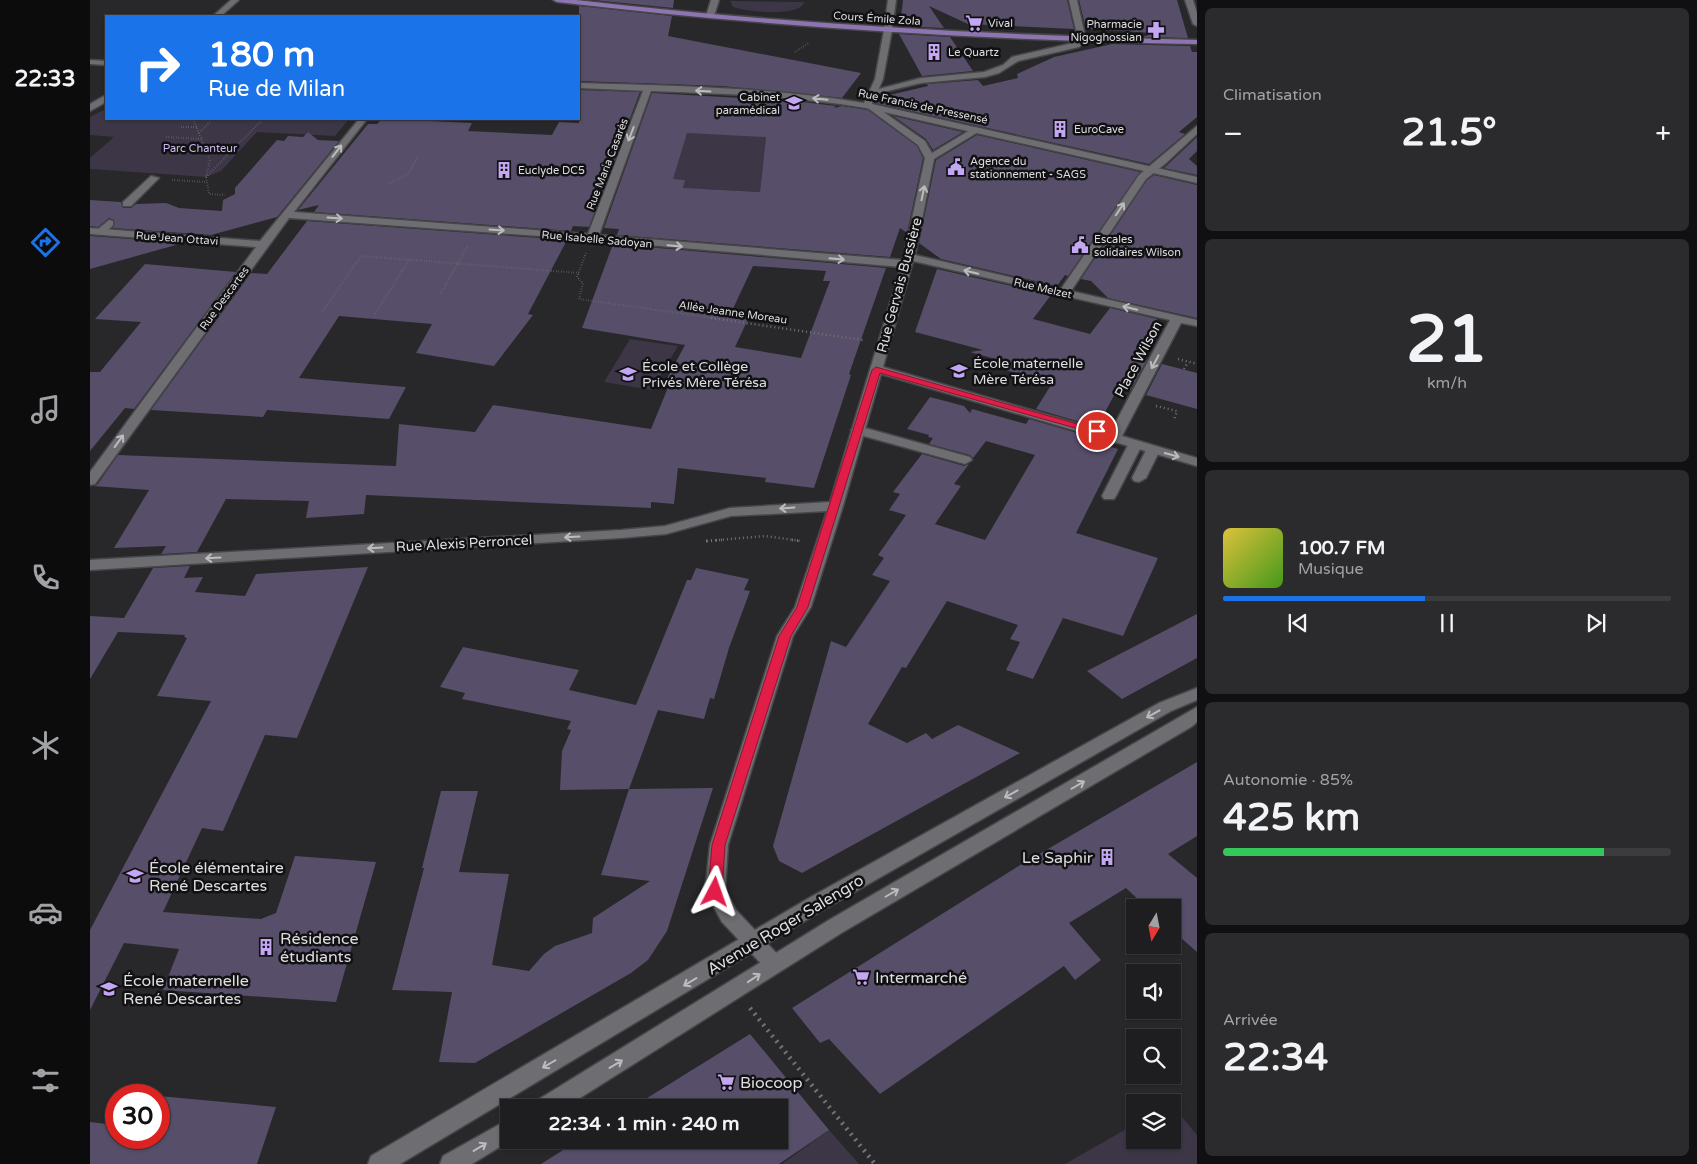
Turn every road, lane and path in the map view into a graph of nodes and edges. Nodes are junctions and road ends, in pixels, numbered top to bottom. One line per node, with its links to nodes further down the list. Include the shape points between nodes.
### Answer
1 (235, 0): 8 (street)
2 (557, 0): 7 (main road, Cours Émile Zola)
3 (715, 0): 9 (street)
4 (892, 0): 11 (street)
5 (1073, 0): 12 (street)
6 (1189, 0): 10 (street)
7 (578, 1): 9 (main road, Cours Émile Zola)
8 (218, 15)
9 (710, 16): 11 (main road, Cours Émile Zola)
10 (1197, 24)
11 (888, 30): 12 (main road, Cours Émile Zola); 18 (street)
12 (1082, 40): 13 (main road, Cours Émile Zola); 18 (street, via 1076,45 1015,59 1009,66 976,77 928,79)
13 (1197, 42)
14 (90, 62): 15 (street)
15 (105, 63)
16 (580, 86): 17 (street, Rue Francis de Pressensé)
17 (648, 88): 20 (street, Rue Francis de Pressensé, one-way to 17, via 770,94); 46 (street, Rue Maria Casarès, one-way to 46)
18 (875, 92): 20 (street)
19 (105, 99): 21 (street)
20 (868, 104): 28 (street, Rue Francis de Pressensé, via 905,115); 34 (street, via 922,143)
21 (90, 108)
22 (194, 120): 27 (path)
23 (212, 120): 30 (path)
24 (262, 120): 36 (path)
25 (362, 120): 43 (street, Rue Descartes, one-way to 25)
26 (181, 127): 27 (path)
27 (197, 127): 30 (path)
28 (978, 129): 34 (street); 35 (street, Rue Francis de Pressensé)
29 (1196, 131): 35 (street)
30 (199, 133): 32 (path)
31 (166, 137): 32 (path)
32 (202, 139): 36 (path, via 210,160)
33 (419, 155): 40 (path, via 408,174)
34 (930, 158): 50 (street, Rue Gervais Bussière, one-way to 34)
35 (1152, 169): 38 (street, Rue Francis de Pressensé); 53 (street, one-way to 35, via 1142,177)
36 (206, 177): 39 (path)
37 (154, 178): 39 (path); 42 (street)
38 (1197, 180)
39 (206, 182): 41 (path, via 209,194)
40 (388, 184)
41 (225, 195)
42 (127, 204)
43 (287, 215): 46 (street, Rue Isabelle Sadoyan, one-way to 46); 48 (street, Rue Descartes)
44 (109, 223): 45 (street)
45 (96, 231): 48 (street, Rue Jean Ottavi)
46 (592, 238): 50 (street, Rue Isabelle Sadoyan, one-way to 50); 51 (path)
47 (471, 239): 52 (path)
48 (263, 244): 73 (street, Rue Descartes, one-way to 48)
49 (409, 260): 51 (path); 54 (path, via 361,256); 55 (path)
50 (908, 261): 53 (street, Rue Melzet, one-way to 50); 58 (street, Rue Gervais Bussière)
51 (578, 275): 58 (path, Allée Jeanne Moreau, via 583,283 579,298)
52 (441, 293)
53 (1064, 293): 56 (street, Rue Melzet, one-way to 53)
54 (323, 311)
55 (375, 314)
56 (1177, 319): 57 (street, Place Wilson); 67 (street, Place Wilson, one-way to 67)
57 (1197, 323)
58 (884, 343): 63 (street, Rue Gervais Bussière)
59 (1170, 357): 60 (path)
60 (1188, 362): 61 (path); 62 (path)
61 (1197, 364)
62 (1184, 369)
63 (876, 370): 66 (street, Rue Gervais Bussière); 67 (street)
64 (1153, 405): 65 (path, via 1177,412)
65 (1174, 420)
66 (858, 430): 70 (street); 75 (street, Rue Gervais Bussière)
67 (1115, 436): 68 (street)
68 (1135, 445): 69 (street); 74 (street)
69 (1153, 450): 71 (street, one-way to 71); 72 (street)
70 (965, 460)
71 (1197, 462)
72 (1139, 478)
73 (90, 481)
74 (1109, 496)
75 (836, 506): 77 (street, Rue Gervais Bussière); 78 (street, Rue Alexis Perroncel, one-way to 78, via 730,512 666,530 621,534)
76 (701, 541): 77 (path, via 765,536)
77 (822, 545): 81 (street, Rue Gervais Bussière, via 803,607 785,636 718,845 715,892 729,916)
78 (90, 565)
79 (1197, 694): 81 (street, Avenue Roger Salengro, one-way to 81, via 1165,707)
80 (1197, 713): 82 (street, Avenue Roger Salengro, one-way to 80)
81 (752, 941): 82 (street, Rue Gervais Bussière); 86 (street, Avenue Roger Salengro, one-way to 86, via 695,978)
82 (774, 964): 83 (street, Avenue Roger Salengro, one-way to 82)
83 (735, 990): 84 (street, Avenue Roger Salengro, one-way to 83); 88 (path)
84 (559, 1099)
85 (500, 1134): 87 (street, one-way to 85)
86 (379, 1164)
87 (451, 1164)
88 (875, 1164)

